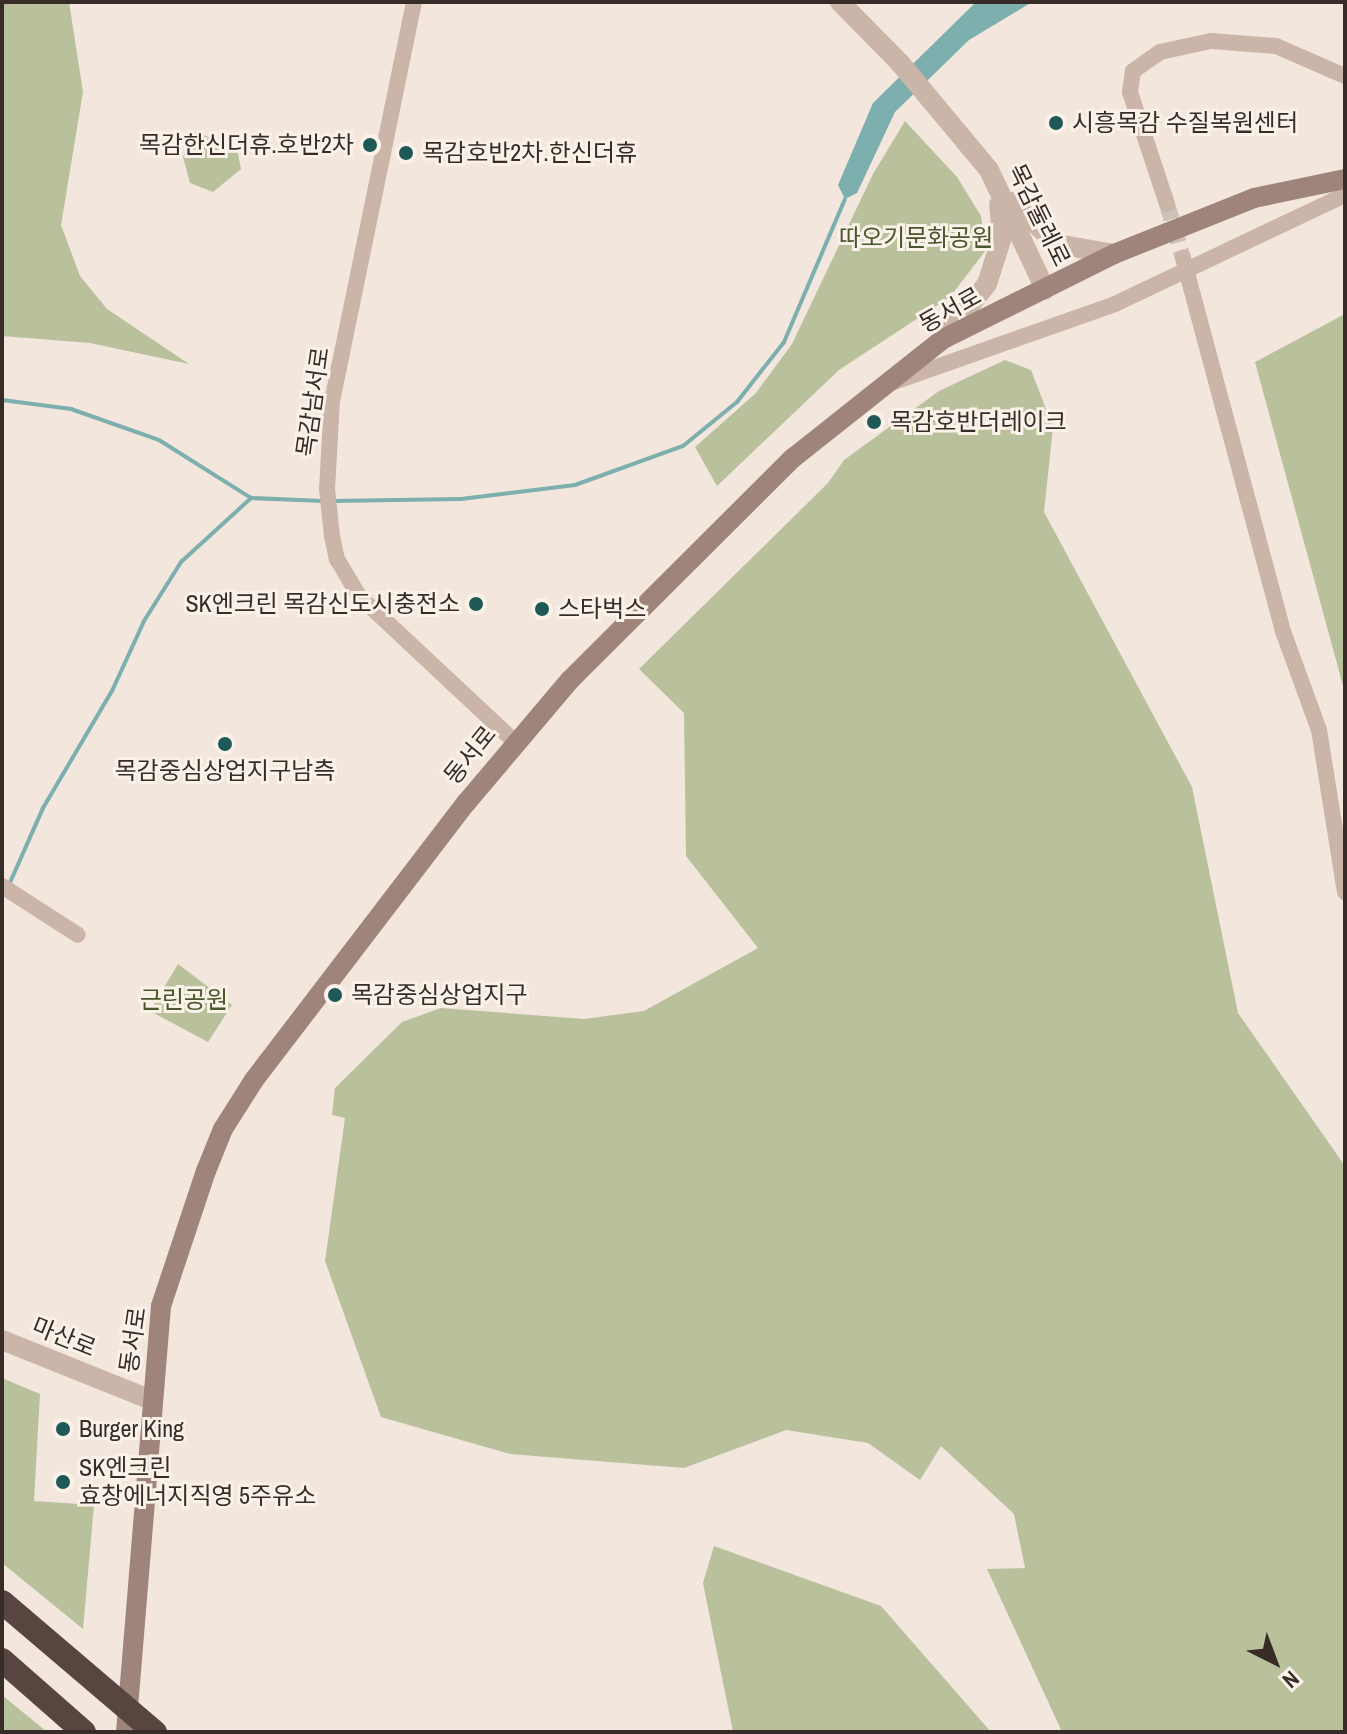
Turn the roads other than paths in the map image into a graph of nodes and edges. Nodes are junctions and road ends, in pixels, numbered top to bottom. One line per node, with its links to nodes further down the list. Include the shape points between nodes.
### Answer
1 (414, 2): 13 (street, 목감남서로, via 332,400 327,489 332,529 337,559 359,596)
2 (840, 2): 4 (street, 목감둘레로)
3 (1345, 76): 7 (street, via 1276,46 1211,41 1160,52 1133,71 1130,92)
4 (989, 170): 8 (street, via 1041,234 1057,244); 10 (street, 목감둘레로); 11 (street, via 1001,211 996,260 970,311)
5 (1345, 179): 8 (main road, 동서로, via 1254,198)
6 (1345, 195): 9 (street)
7 (1167, 204)
8 (1114, 254): 10 (main road, 동서로)
9 (1184, 266): 12 (street, via 1115,304); 15 (street, via 1284,634 1319,730)
10 (1045, 289): 11 (main road, 동서로)
11 (943, 339): 12 (main road, 동서로)
12 (881, 387): 13 (main road, 동서로, via 783,468)
13 (514, 741): 18 (main road, 동서로, via 296,1020 223,1129 161,1306)
14 (2, 886): 16 (street)
15 (1345, 892)
16 (78, 935)
17 (2, 1340): 18 (street, 마산로)
18 (151, 1400): 21 (main road, 동서로)
19 (2, 1602): 23 (highway, bridge)
20 (2, 1660): 22 (highway)
21 (127, 1731)
22 (84, 1732)
23 (155, 1732)

